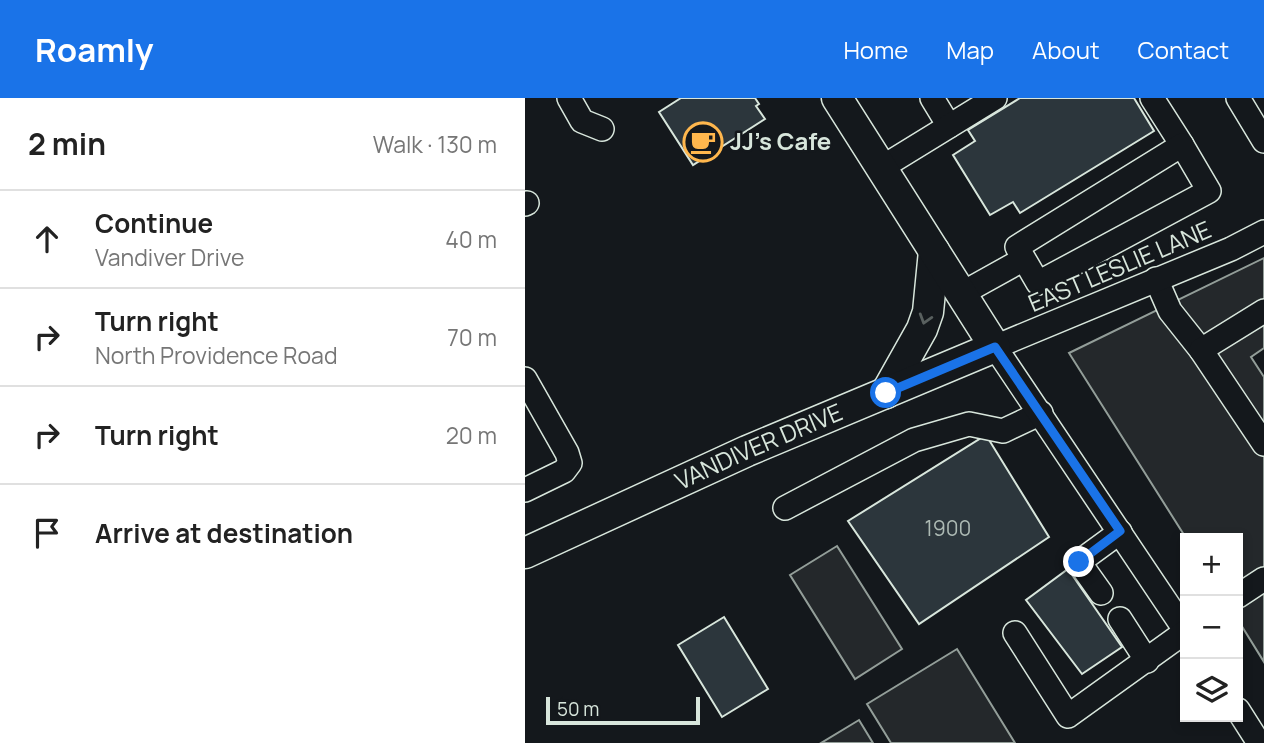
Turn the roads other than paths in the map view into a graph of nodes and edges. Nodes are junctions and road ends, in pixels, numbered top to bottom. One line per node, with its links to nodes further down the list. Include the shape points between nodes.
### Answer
1 (569, 98): 8 (street, via 582,121)
2 (837, 98): 11 (main road)
3 (932, 98): 7 (street)
4 (995, 98): 7 (street)
5 (1152, 98): 10 (street)
6 (1238, 98): 9 (street)
7 (949, 126): 11 (street)
8 (602, 129)
9 (1264, 141)
10 (1182, 145): 14 (street, via 1017,247); 14 (street, via 1209,191 1038,283)
11 (881, 168): 13 (main road)
12 (1264, 232): 15 (street, EAST LESLIE LANE)
13 (935, 251): 16 (main road); 21 (main road, one-way to 21, via 928,312)
14 (1024, 259): 16 (street)
15 (1156, 279): 18 (street, EAST LESLIE LANE); 19 (street, via 1170,311)
16 (961, 294): 18 (main road)
17 (1264, 311): 19 (street)
18 (995, 347): 21 (main road, VANDIVER DRIVE); 22 (street)
19 (1201, 350): 23 (street)
20 (525, 379): 24 (street, via 570,463 564,471)
21 (886, 393): 27 (main road, VANDIVER DRIVE)
22 (1041, 413): 25 (street, via 1003,431 969,424 914,440); 26 (street)
23 (1264, 444)
24 (525, 491)
25 (785, 508)
26 (1120, 531): 29 (street, via 1079,562); 32 (street)
27 (525, 553)
28 (1264, 579): 30 (street)
29 (1101, 593)
30 (1243, 593)
31 (1120, 619): 35 (street)
32 (1180, 623)
33 (1015, 633): 35 (street, via 1068,716)
34 (1180, 635): 35 (street)
35 (1147, 661)
36 (1243, 718): 37 (street)
37 (1259, 743)

